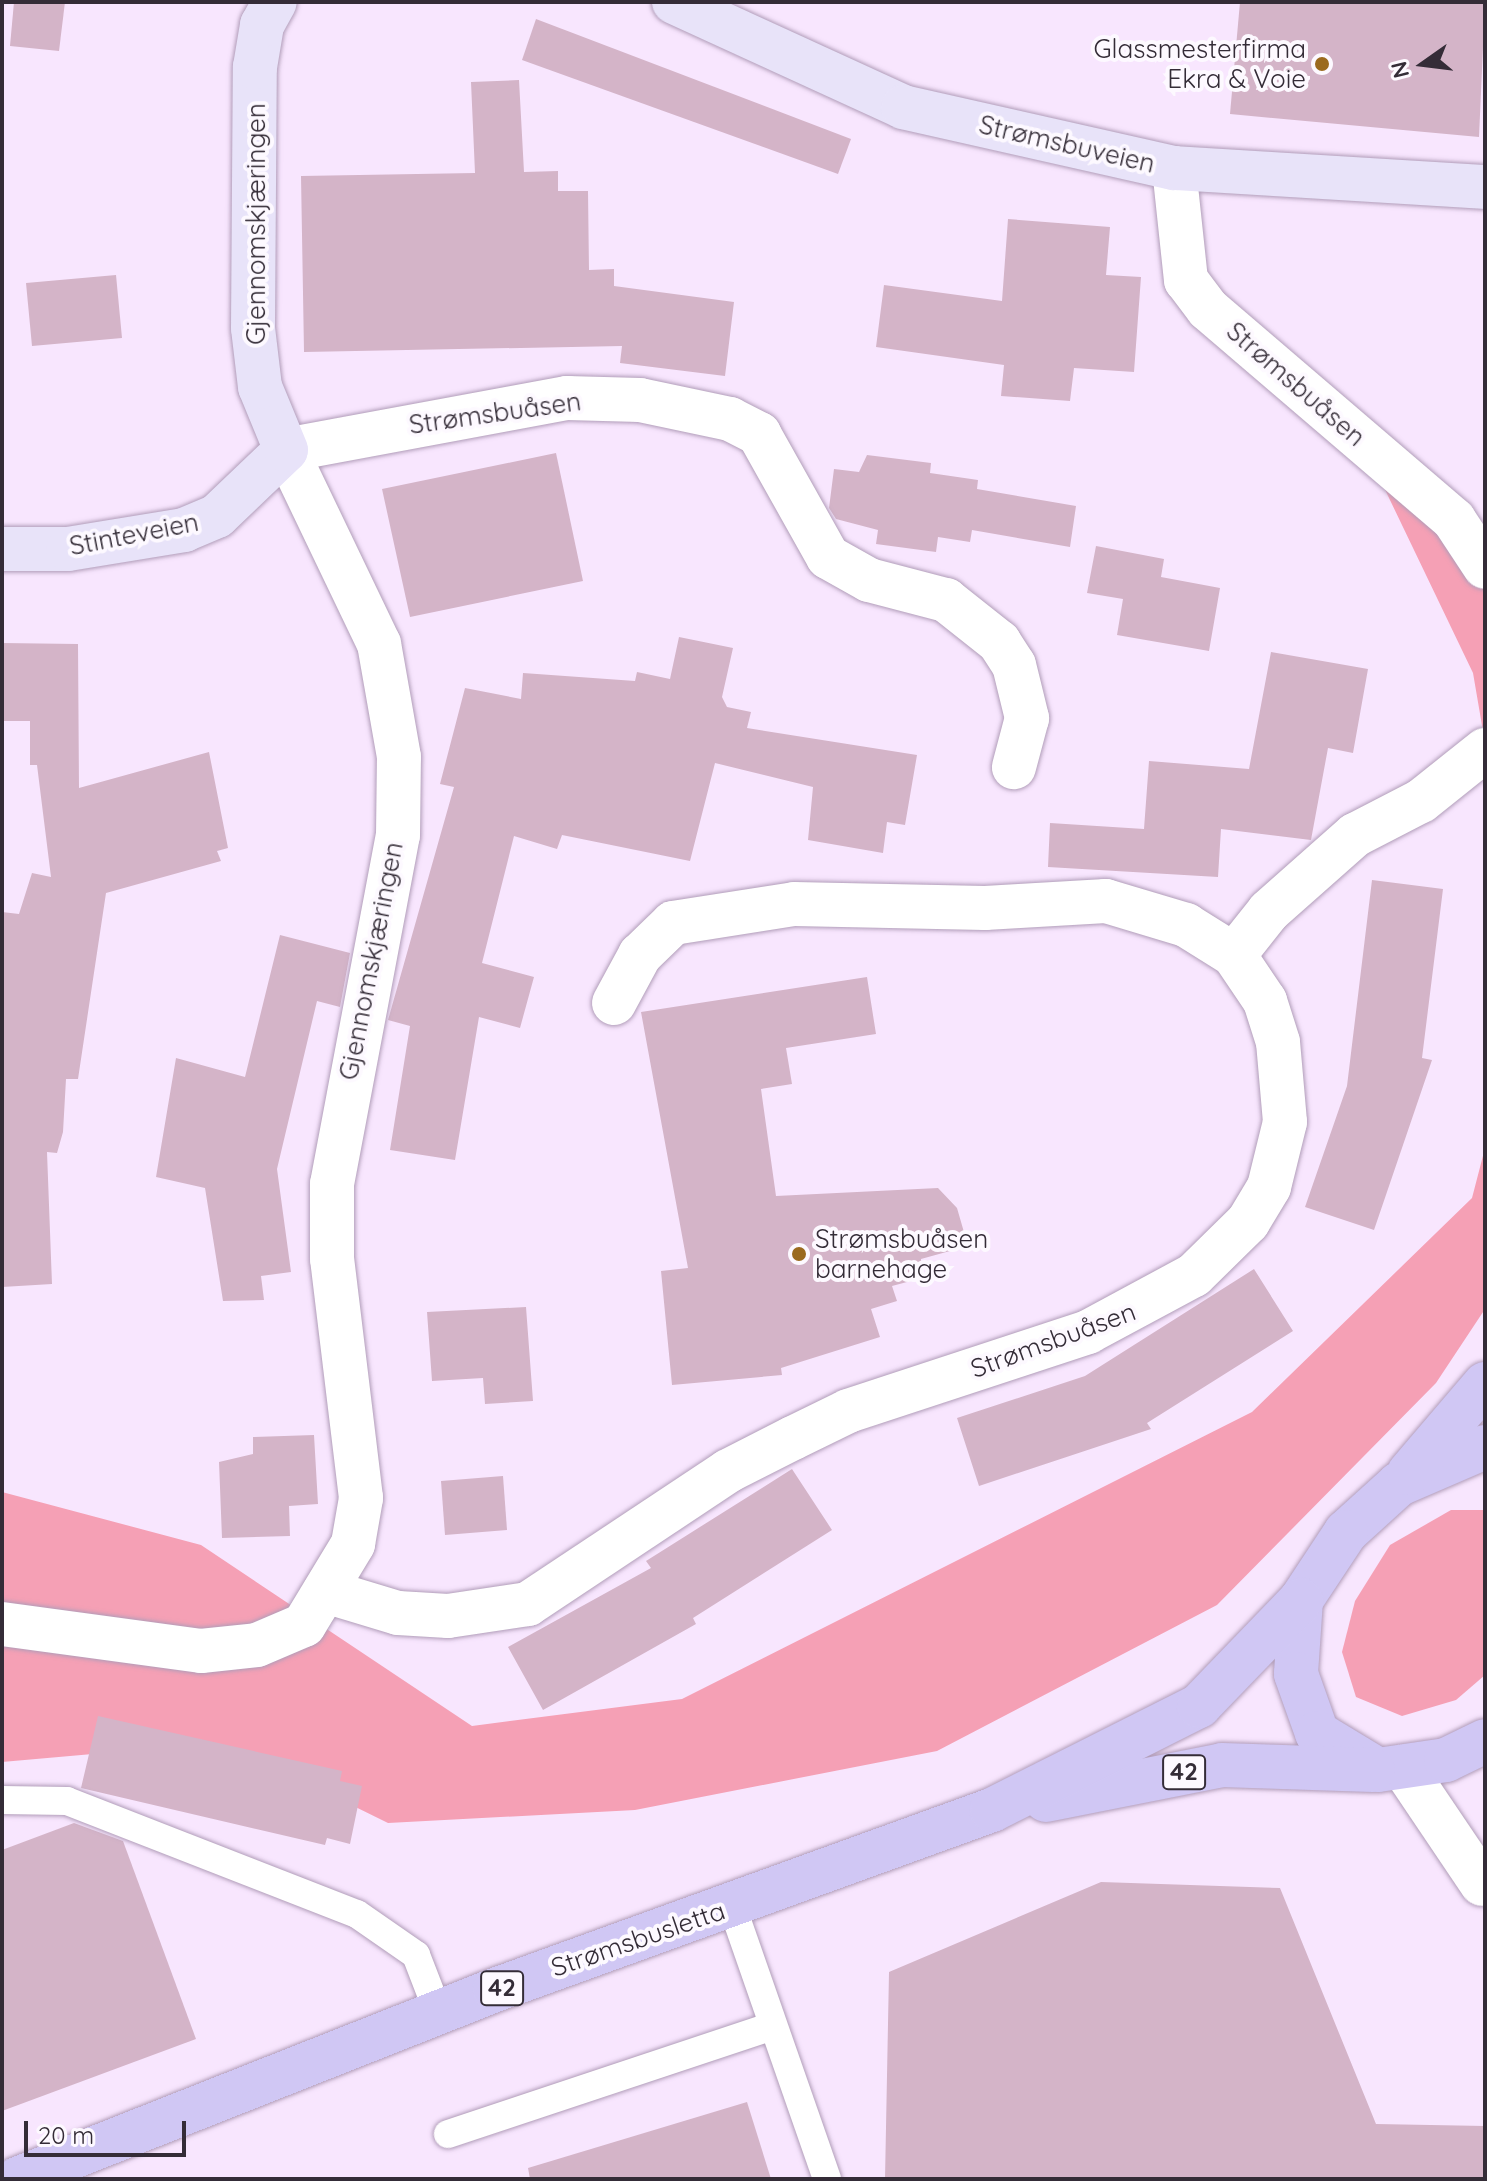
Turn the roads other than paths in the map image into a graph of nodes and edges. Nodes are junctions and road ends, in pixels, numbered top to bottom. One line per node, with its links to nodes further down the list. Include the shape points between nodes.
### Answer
1 (674, 2): 3 (street, Strømsbuveien, via 903,107)
2 (261, 10): 5 (street, Gjennomskjæringen, via 253,328 260,387)
3 (1174, 168): 4 (street, Strømsbuveien); 7 (street, Strømsbuåsen, via 1186,280 1208,309 1454,520)
4 (1485, 187)
5 (286, 450): 6 (street, Stinteveien, via 217,516 184,530 68,549); 9 (street, Strømsbuåsen, via 567,398 640,400 730,419 759,434 828,557 869,580 946,600 999,642 1014,665 1027,718); 15 (street, Gjennomskjæringen, via 379,644 399,757 398,835 332,1184 332,1259 361,1498 343,1570)
6 (2, 549)
7 (1485, 567)
8 (1485, 750): 10 (street, via 1421,801 1355,835 1269,911)
9 (1014, 767)
10 (1234, 955): 11 (street, via 1186,925 1106,901 985,908 794,904 673,923 640,955); 15 (street, Strømsbuåsen, via 1265,1001 1278,1042 1285,1122 1269,1187 1248,1222 1194,1275 1088,1332 848,1411 793,1438 728,1471 528,1604 448,1616 398,1613)
11 (614, 1003)
12 (1485, 1384): 14 (main road, 42)
13 (1485, 1447): 14 (main road, 42)
14 (1399, 1484): 16 (main road, 42, via 1346,1532)
15 (325, 1591): 17 (street, Gjennomskjæringen, via 304,1625 257,1645 201,1651)
16 (1301, 1600): 19 (main road, 42, via 1296,1674 1317,1733); 21 (main road, Strømsbusletta / 42, via 1199,1706)
17 (2, 1624)
18 (1485, 1741): 19 (main road, 42, via 1446,1760)
19 (1390, 1768): 21 (main road, Strømsbusletta / 42, via 1222,1765); 22 (street)
20 (2, 1800): 24 (lane, via 67,1801 357,1914 416,1955)
21 (992, 1810): 23 (main road, Strømsbusletta / 42)
22 (1484, 1879)
23 (732, 1906): 24 (main road, Strømsbusletta / 42); 25 (lane)
24 (438, 2012): 27 (main road, Strømsbusletta / 42)
25 (772, 2026): 26 (lane); 28 (lane)
26 (448, 2134)
27 (17, 2179)
28 (827, 2179)

